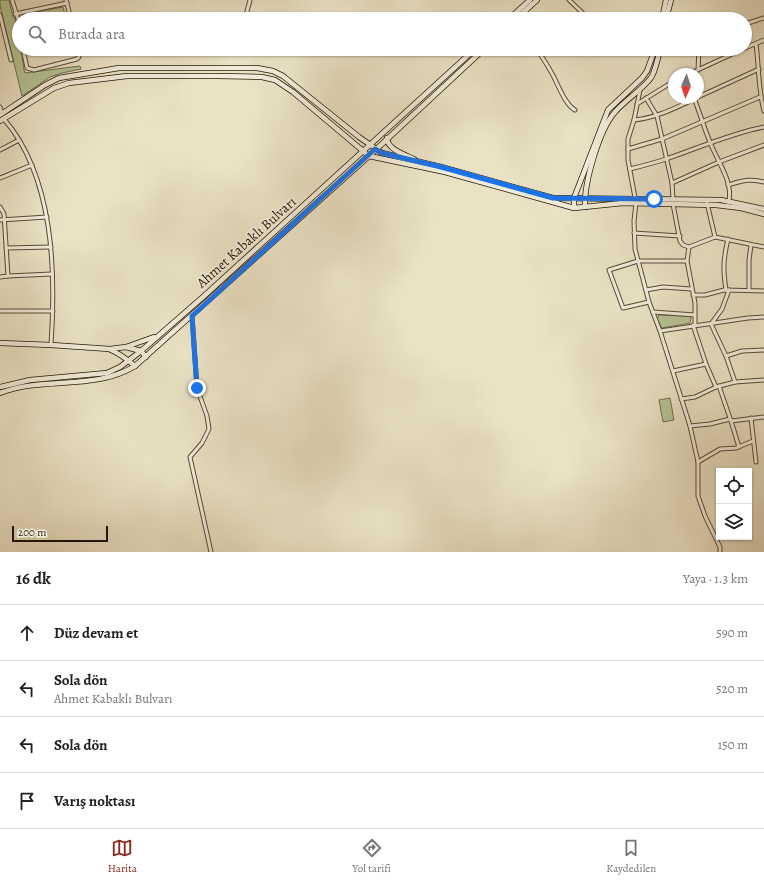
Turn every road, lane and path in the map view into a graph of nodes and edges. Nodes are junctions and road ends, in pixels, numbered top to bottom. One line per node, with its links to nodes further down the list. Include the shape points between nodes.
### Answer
1 (12, 0): 9 (street)
2 (250, 0): 12 (street)
3 (530, 0): 13 (street)
4 (536, 0): 14 (street)
5 (570, 0): 15 (street)
6 (666, 0): 16 (street)
7 (672, 0): 17 (street)
8 (67, 1): 10 (street); 11 (street)
9 (15, 12)
10 (23, 12)
11 (69, 12)
12 (247, 12)
13 (517, 12)
14 (524, 12)
15 (581, 12)
16 (663, 12)
17 (668, 12)
18 (0, 15): 21 (street)
19 (764, 18): 20 (street)
20 (752, 22)
21 (2, 30): 34 (street)
22 (764, 40): 23 (street)
23 (756, 44): 24 (street); 37 (street)
24 (752, 46)
25 (24, 56): 26 (street, via 27,68 34,70 77,59)
26 (79, 56)
27 (468, 56): 58 (street, Ahmet Kabaklı Bulvarı)
28 (476, 56): 54 (street, Ahmet Kabaklı Bulvarı)
29 (541, 56): 47 (street)
30 (653, 56): 74 (street, via 645,75 608,110)
31 (658, 56): 39 (street, via 653,75)
32 (699, 56): 35 (street)
33 (729, 56): 36 (street)
34 (11, 60)
35 (698, 68)
36 (702, 68)
37 (761, 69): 40 (street); 41 (street)
38 (668, 85): 42 (street)
39 (640, 88): 43 (street); 75 (street, via 624,101 608,122 591,168)
40 (704, 94)
41 (760, 97): 48 (street); 52 (street)
42 (646, 98): 43 (street); 49 (street)
43 (637, 104): 51 (street)
44 (683, 104): 49 (street)
45 (698, 104): 52 (street)
46 (0, 107): 50 (street)
47 (575, 110)
48 (764, 111)
49 (657, 116): 51 (street); 55 (street)
50 (1, 117): 56 (street); 58 (street, via 58,78 119,68 257,68 284,76); 63 (street, via 69,82 127,76 262,77 275,80 293,92)
51 (634, 120): 61 (street, via 628,139)
52 (702, 121): 55 (street); 57 (street)
53 (764, 127): 57 (street)
54 (387, 138): 60 (street, Ahmet Kabaklı Bulvarı); 67 (street, via 388,143 400,152)
55 (662, 139): 61 (street); 65 (street)
56 (19, 140): 62 (street); 68 (street)
57 (710, 142): 65 (street); 66 (street)
58 (370, 145): 60 (street); 63 (street, Ahmet Kabaklı Bulvarı)
59 (764, 145): 66 (street)
60 (375, 149): 64 (street, Ahmet Kabaklı Bulvarı); 67 (street)
61 (628, 149): 69 (street)
62 (0, 150)
63 (364, 151): 64 (street); 118 (street, Ahmet Kabaklı Bulvarı)
64 (369, 156): 82 (street, via 445,172); 113 (street, Ahmet Kabaklı Bulvarı)
65 (666, 159): 69 (street); 72 (street)
66 (719, 162): 72 (street); 73 (street)
67 (423, 163): 74 (street, via 553,198)
68 (32, 165): 70 (street); 85 (street)
69 (630, 169): 76 (street)
70 (0, 178)
71 (764, 182): 73 (street, via 745,180)
72 (672, 183): 78 (street)
73 (728, 185): 77 (street)
74 (574, 198): 75 (street); 82 (street)
75 (584, 198): 76 (street); 81 (street)
76 (636, 201): 78 (street); 81 (street); 88 (street)
77 (729, 201): 79 (street); 83 (street)
78 (673, 202): 79 (street); 89 (street)
79 (707, 202): 84 (street); 90 (street)
80 (0, 207): 87 (street)
81 (585, 207): 82 (street)
82 (574, 208)
83 (764, 209)
84 (764, 214)
85 (47, 217): 87 (street); 93 (street)
86 (0, 220): 87 (street)
87 (5, 220): 96 (street)
88 (634, 232): 89 (street); 97 (street)
89 (680, 236): 94 (street, via 683,245)
90 (716, 236): 91 (street); 94 (street)
91 (728, 239): 92 (street); 104 (street, via 723,257 723,273)
92 (751, 245): 95 (street); 105 (street)
93 (51, 247): 96 (street); 99 (street)
94 (689, 247): 98 (street)
95 (764, 247)
96 (6, 248): 100 (street)
97 (638, 261): 98 (street); 103 (street); 108 (street, via 609,270 623,308)
98 (687, 261): 102 (street)
99 (52, 274): 100 (street); 110 (street)
100 (8, 276): 101 (street)
101 (0, 277)
102 (691, 289): 103 (street, via 663,287); 107 (street)
103 (646, 290): 108 (street)
104 (728, 290): 105 (street); 107 (street); 115 (street, via 722,309)
105 (749, 290): 106 (street)
106 (764, 291)
107 (693, 295): 112 (street)
108 (649, 302): 111 (street)
109 (0, 311): 110 (street)
110 (53, 311): 120 (street)
111 (654, 312): 112 (street); 117 (street)
112 (695, 315): 116 (street)
113 (192, 316): 126 (street, Ahmet Kabaklı Bulvarı); 145 (street, via 197,388 209,429 202,443 190,457)
114 (764, 317): 115 (street)
115 (711, 324): 116 (street); 125 (street)
116 (694, 325): 117 (street); 128 (street)
117 (660, 331): 130 (street)
118 (158, 336): 121 (street); 124 (street, Ahmet Kabaklı Bulvarı)
119 (0, 343): 120 (street)
120 (51, 345): 122 (street)
121 (126, 347): 122 (street); 124 (street)
122 (110, 349): 127 (street)
123 (764, 350): 125 (street, via 742,351)
124 (141, 351): 126 (street); 127 (street, Ahmet Kabaklı Bulvarı)
125 (726, 356): 132 (street)
126 (146, 357): 129 (street, Ahmet Kabaklı Bulvarı)
127 (129, 360): 129 (street); 133 (street, Ahmet Kabaklı Bulvarı, via 107,373 30,380)
128 (706, 364): 130 (street); 134 (street)
129 (135, 366): 135 (street, Ahmet Kabaklı Bulvarı, via 108,378 25,386)
130 (673, 372): 136 (street)
131 (764, 380): 132 (street)
132 (735, 382): 134 (street)
133 (0, 387)
134 (717, 387): 136 (street, via 695,397); 139 (street)
135 (0, 393)
136 (681, 399): 140 (street)
137 (764, 417): 138 (street)
138 (751, 418): 139 (street); 141 (street)
139 (731, 420): 140 (street); 142 (street)
140 (690, 426): 143 (street)
141 (753, 441): 142 (street); 144 (street)
142 (739, 446): 143 (street, via 720,449)
143 (698, 462): 146 (street, via 698,496)
144 (756, 462)
145 (211, 552)
146 (720, 552)

